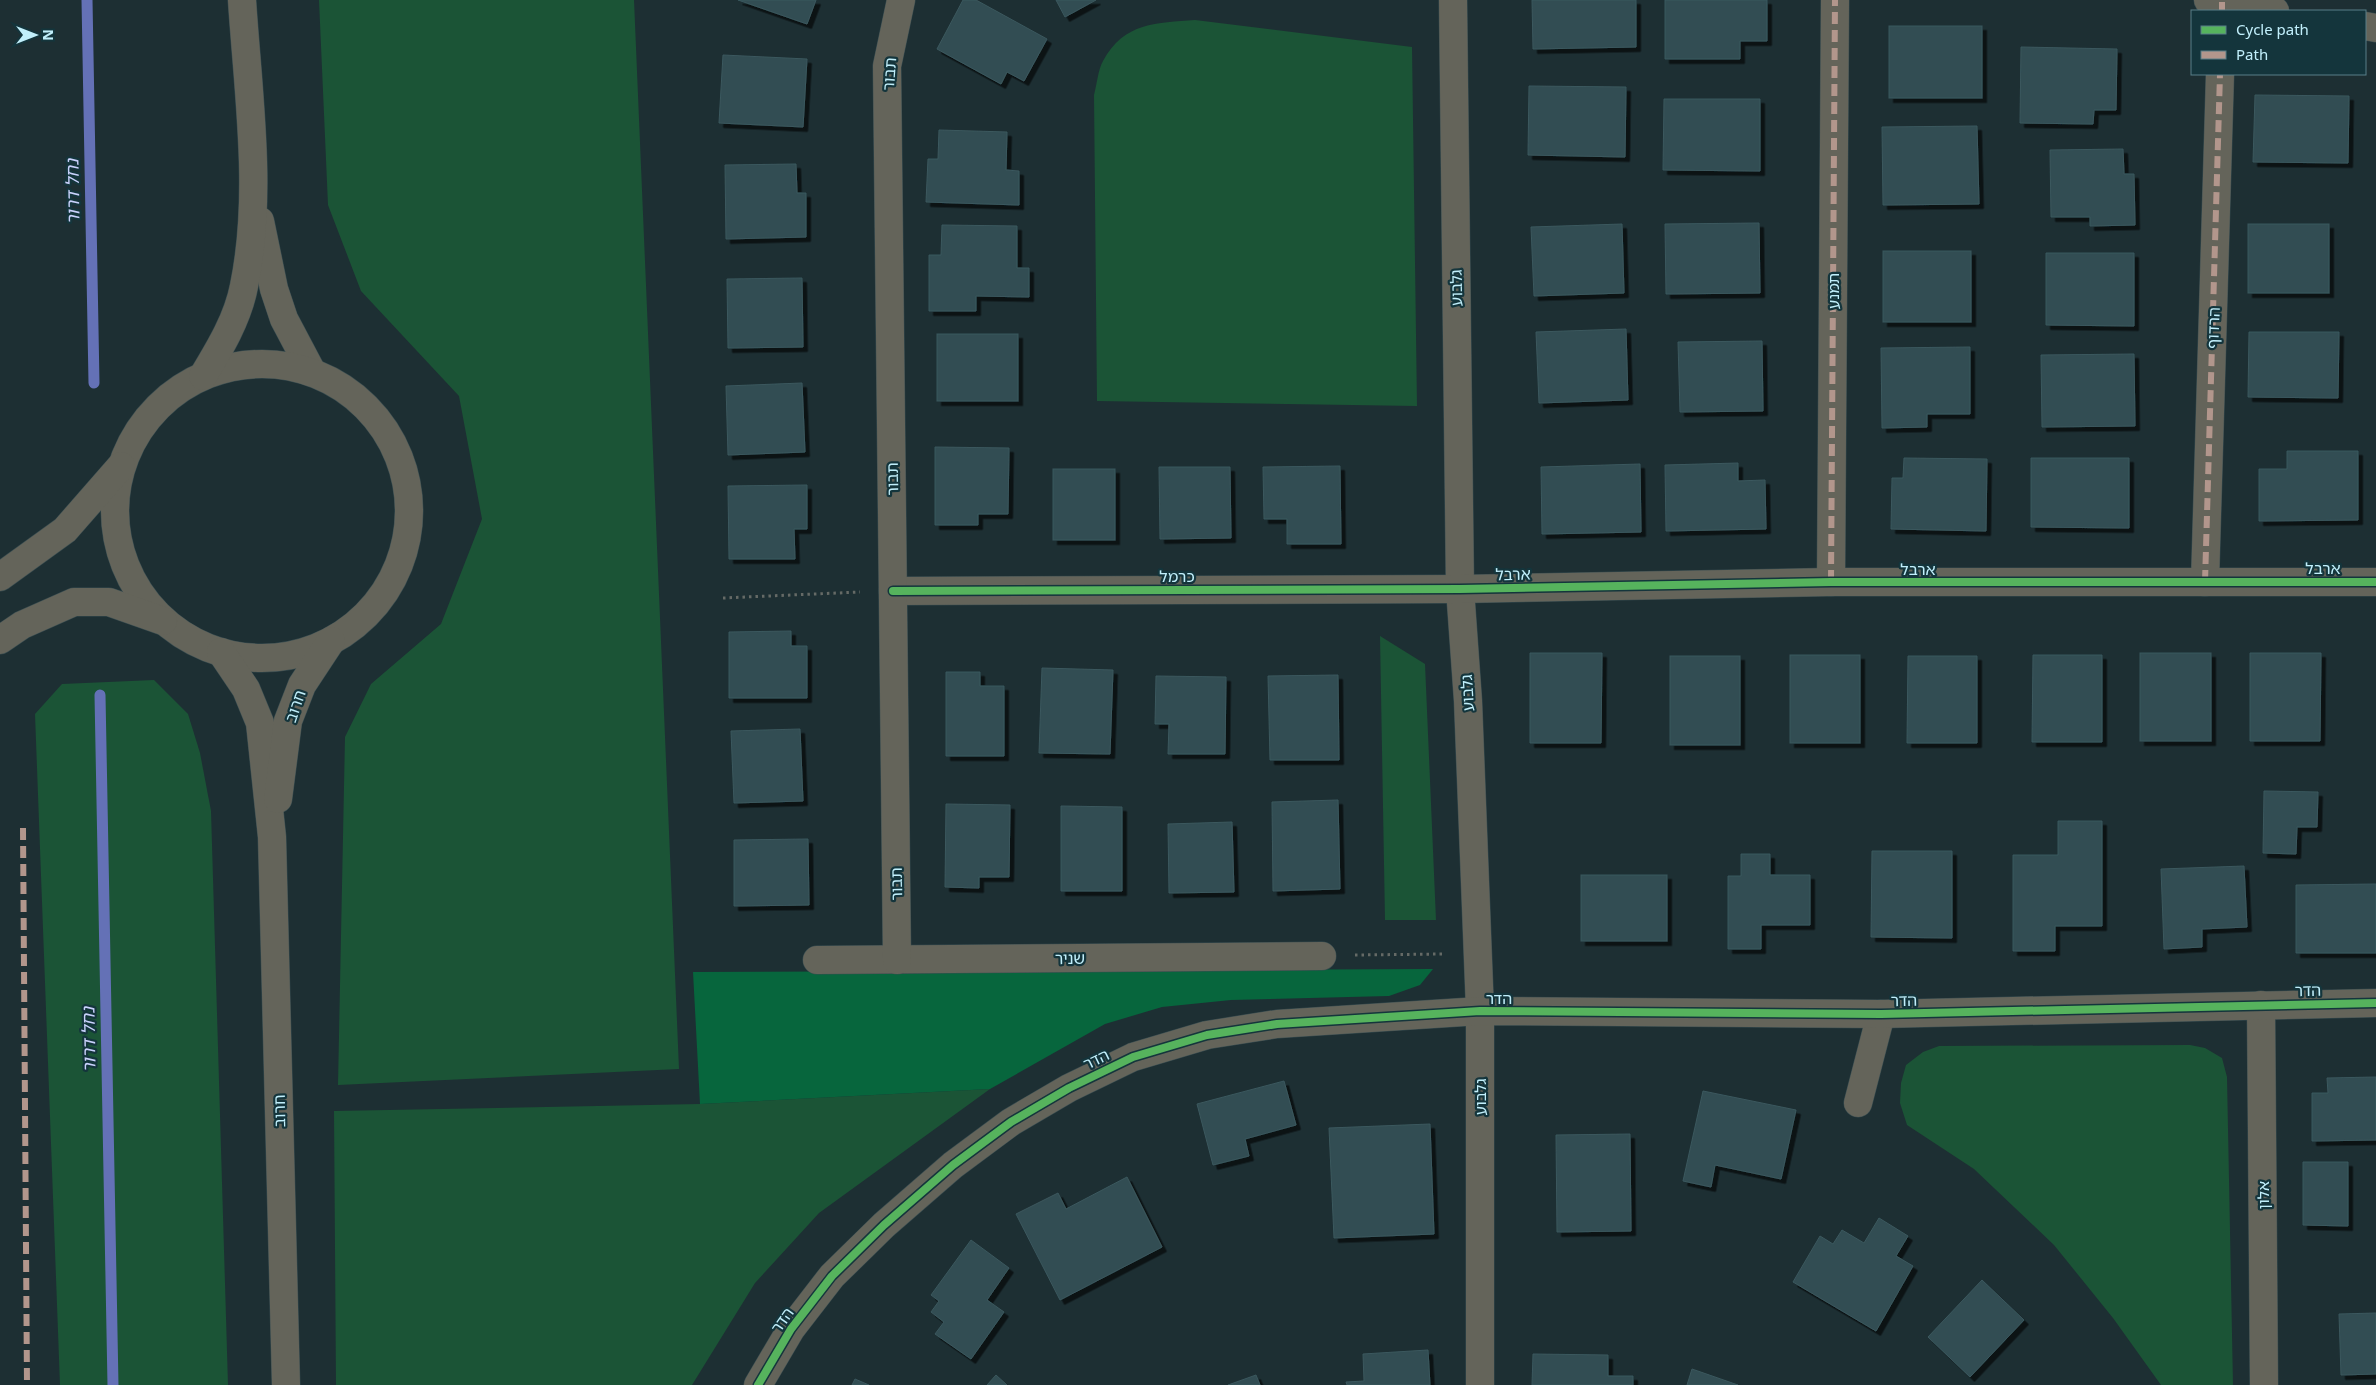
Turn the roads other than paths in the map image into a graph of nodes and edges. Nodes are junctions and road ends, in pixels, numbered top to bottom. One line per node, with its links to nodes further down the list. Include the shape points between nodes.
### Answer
1 (242, 0): 8 (street)
2 (901, 0): 17 (street, תבור, via 887,66)
3 (1452, 0): 16 (street, גלבוע)
4 (1835, 0): 13 (street, תמנע)
5 (2217, 5): 6 (street)
6 (2266, 10)
7 (2220, 75): 14 (street, הרדוף)
8 (253, 183): 9 (street, via 274,289 284,319); 10 (street, via 244,287 228,334)
9 (312, 372): 10 (street, via 285,365 258,364 230,367); 20 (street, via 340,386 364,405 384,428 398,456 409,516 402,554 377,602 356,624)
10 (203, 376): 11 (street, via 154,410 131,444)
11 (124, 463): 12 (street, via 66,530); 18 (street, via 117,491 115,520 120,549 131,576)
12 (0, 577)
13 (1831, 582): 14 (street, ארבל); 16 (street, ארבל)
14 (2205, 582): 15 (street, ארבל)
15 (2376, 582)
16 (1460, 589): 17 (street, כרמל); 28 (street, גלבוע)
17 (893, 591): 25 (street, תבור)
18 (165, 622): 19 (street, via 109,602 74,602); 21 (street, via 183,635)
19 (0, 640)
20 (331, 641): 21 (street, via 277,658 249,658); 22 (street, חרוב, via 302,685 288,721)
21 (221, 652): 22 (street, חרוב, via 246,689 260,724)
22 (272, 837): 31 (street, חרוב)
23 (1322, 956): 25 (street, שניר)
24 (817, 960): 25 (street, שניר)
25 (897, 960)
26 (2376, 1003): 27 (street, הדר)
27 (2261, 1005): 29 (street, הדר); 34 (street, אלון)
28 (1480, 1011): 29 (street, הדר); 32 (street, הדר, via 1277,1024 1208,1035 1133,1056 1068,1088 1004,1127 953,1165 884,1225 832,1276 791,1329); 33 (street, גלבוע)
29 (1881, 1014): 30 (street)
30 (1858, 1103)
31 (286, 1385)
32 (758, 1385)
33 (1480, 1385)
34 (2264, 1385)

